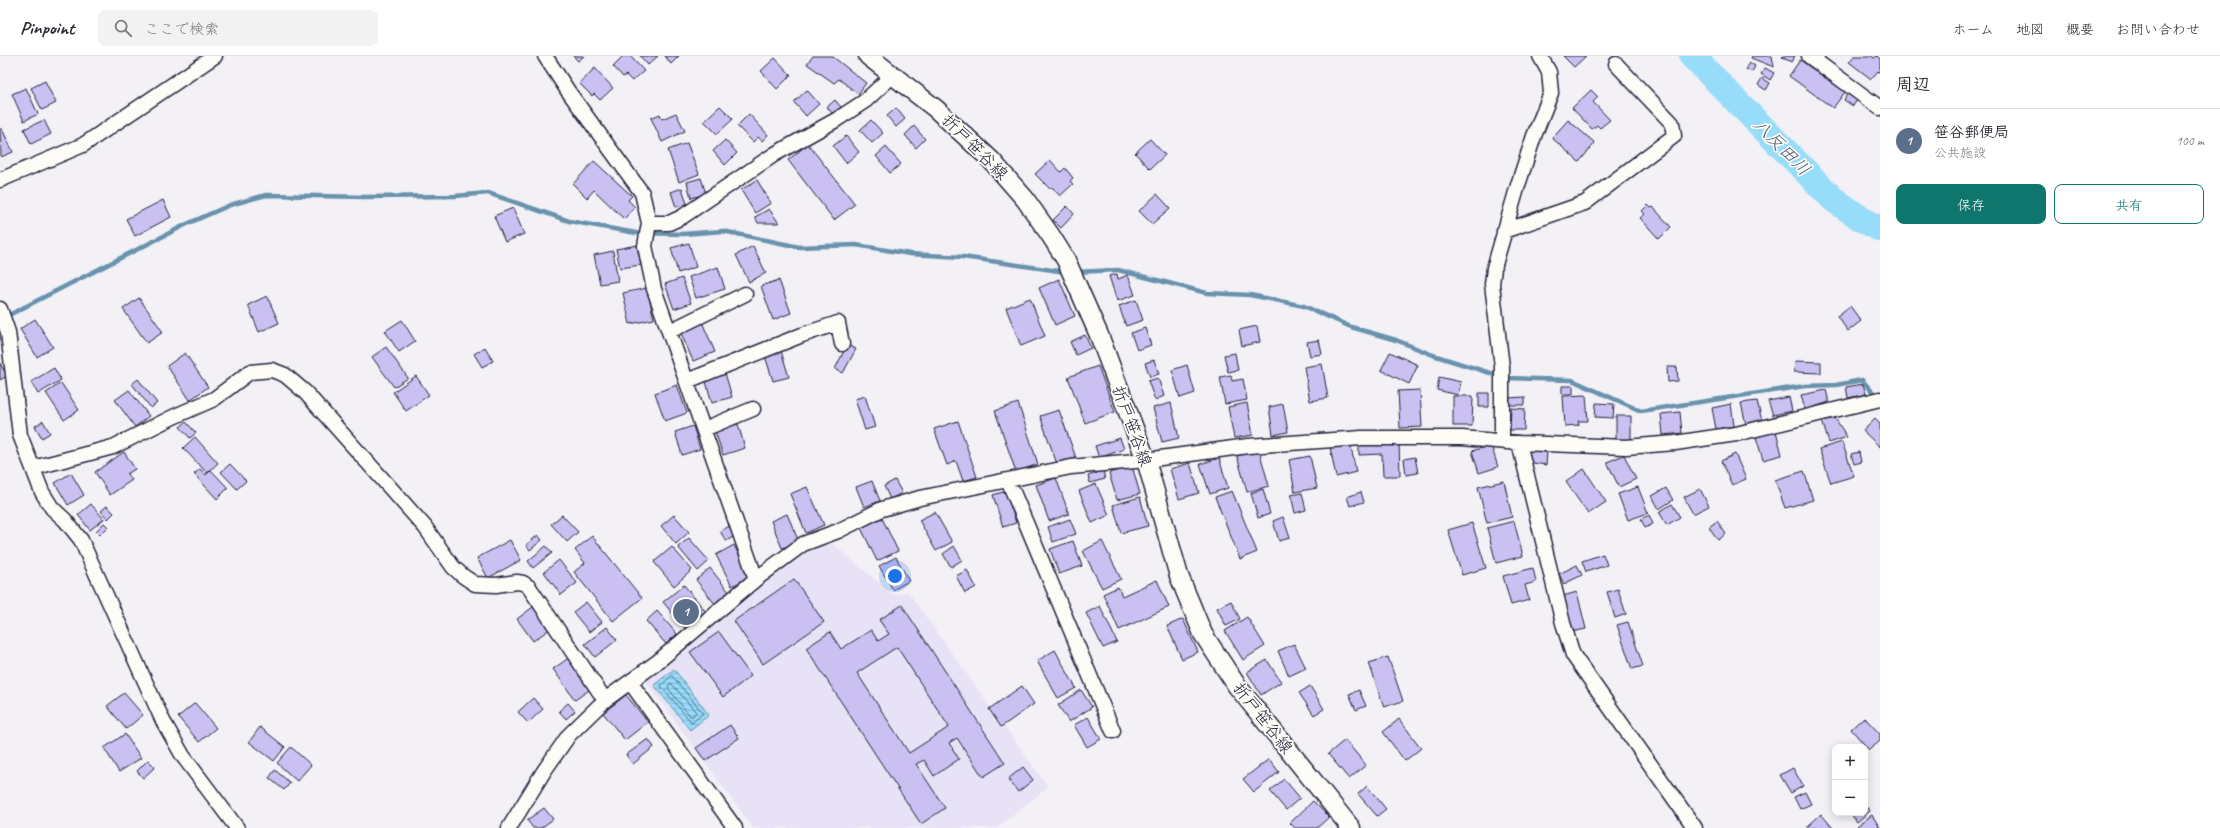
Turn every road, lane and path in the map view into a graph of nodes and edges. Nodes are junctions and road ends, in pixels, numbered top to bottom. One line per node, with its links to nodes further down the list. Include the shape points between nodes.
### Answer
1 (215, 56): 9 (street, via 84,145)
2 (544, 56): 10 (street, via 642,193)
3 (868, 56): 7 (main road, 折戸笹谷線)
4 (1540, 56): 11 (street, via 1549,72 1551,93 1534,136)
5 (1809, 56): 8 (street)
6 (1616, 64): 11 (street, via 1672,123 1674,136 1585,203)
7 (893, 75): 10 (street, via 865,101 775,154 682,217 669,223); 22 (main road, 折戸笹谷線, via 936,109 990,160 1024,198 1051,236 1066,260 1099,335)
8 (1880, 108)
9 (0, 180)
10 (649, 223): 14 (street, via 645,246 654,289)
11 (1504, 231): 20 (street, via 1492,284 1502,367)
12 (745, 294): 14 (street)
13 (1, 311): 23 (street, via 8,332 20,435)
14 (670, 331): 16 (street)
15 (842, 344): 16 (street, via 838,323)
16 (687, 381): 19 (street)
17 (1877, 400): 21 (street, via 1736,434 1676,443 1626,447)
18 (753, 409): 19 (street)
19 (704, 429): 25 (street)
20 (1502, 441): 21 (street); 22 (street, via 1462,438 1362,438 1248,446)
21 (1519, 443): 33 (street, via 1573,655)
22 (1146, 460): 24 (street, via 1071,467); 32 (main road, 折戸笹谷線, via 1179,576 1203,634 1238,686)
23 (33, 468): 27 (street, via 113,447 214,399 250,372 272,370 285,375 305,392 353,445 425,527 453,567 463,576 475,584 517,582 529,587); 29 (street, via 42,492 52,508 81,540 162,721 179,750)
24 (1008, 480): 25 (street, via 920,498 882,509 838,531 803,544); 28 (street)
25 (756, 579): 26 (street, via 656,664)
26 (630, 682): 27 (street); 31 (street)
27 (605, 700): 30 (street, via 569,735)
28 (1113, 731)
29 (237, 828)
30 (509, 828)
31 (735, 828)
32 (1351, 828)
33 (1696, 828)

